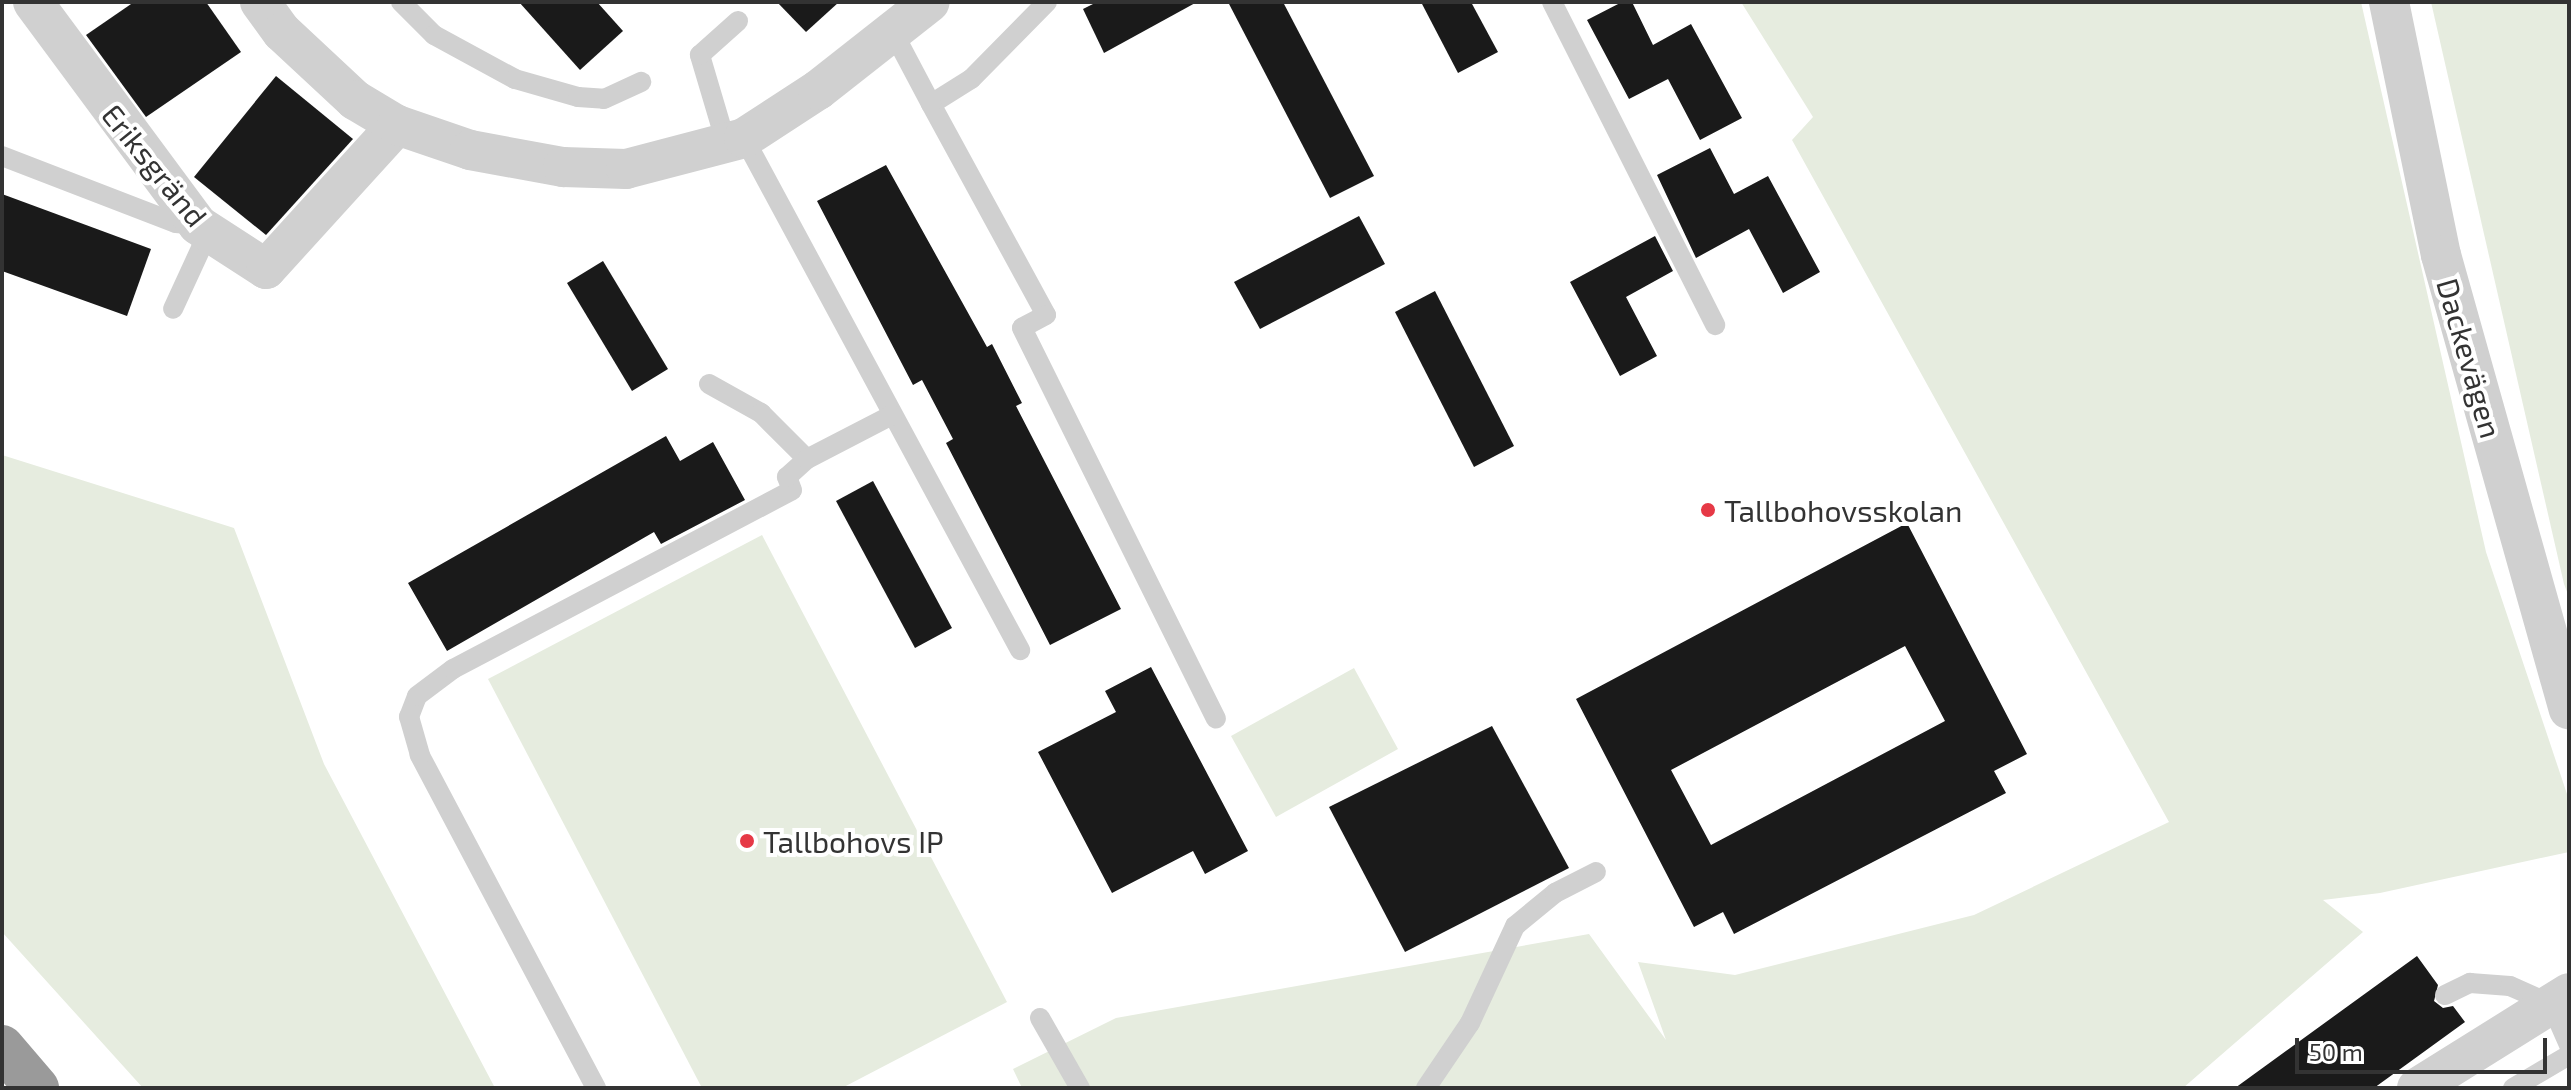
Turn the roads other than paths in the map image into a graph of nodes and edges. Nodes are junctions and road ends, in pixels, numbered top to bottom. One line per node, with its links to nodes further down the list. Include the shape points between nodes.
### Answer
1 (33, 2): 14 (street, Eriksgränd)
2 (260, 2): 11 (street, via 282,32 355,100)
3 (401, 2): 9 (lane, via 434,35 515,79 604,99)
4 (1047, 2): 10 (lane, via 971,79)
5 (1552, 2): 16 (lane, via 1582,86)
6 (2389, 2): 21 (street, Dackevägen, via 2441,255)
7 (914, 12): 10 (lane); 12 (street)
8 (738, 21): 12 (lane, via 700,55)
9 (641, 82)
10 (931, 104): 22 (lane, via 1046,315 1022,328)
11 (397, 125): 12 (street, via 470,150 563,167 626,169); 14 (street, Eriksgränd, via 266,269)
12 (735, 140): 18 (lane)
13 (2, 156): 14 (lane, via 176,223)
14 (198, 225): 15 (lane, via 202,246)
15 (173, 309)
16 (1715, 325)
17 (709, 384): 19 (lane, via 761,413)
18 (892, 415): 19 (lane); 20 (lane)
19 (807, 459): 29 (lane, via 787,477 792,490 453,669 417,696 409,717 420,755)
20 (1020, 650)
21 (2569, 709)
22 (1216, 718)
23 (1596, 872): 31 (lane, via 1555,893 1515,926 1470,1023)
24 (2445, 995): 25 (lane, via 2470,983 2510,986)
25 (2560, 999): 27 (lane); 32 (street)
26 (1040, 1018): 30 (lane)
27 (2569, 1045)
28 (2569, 1055): 33 (lane)
29 (596, 1088)
30 (1080, 1088)
31 (1426, 1088)
32 (2417, 1088)
33 (2513, 1088)

